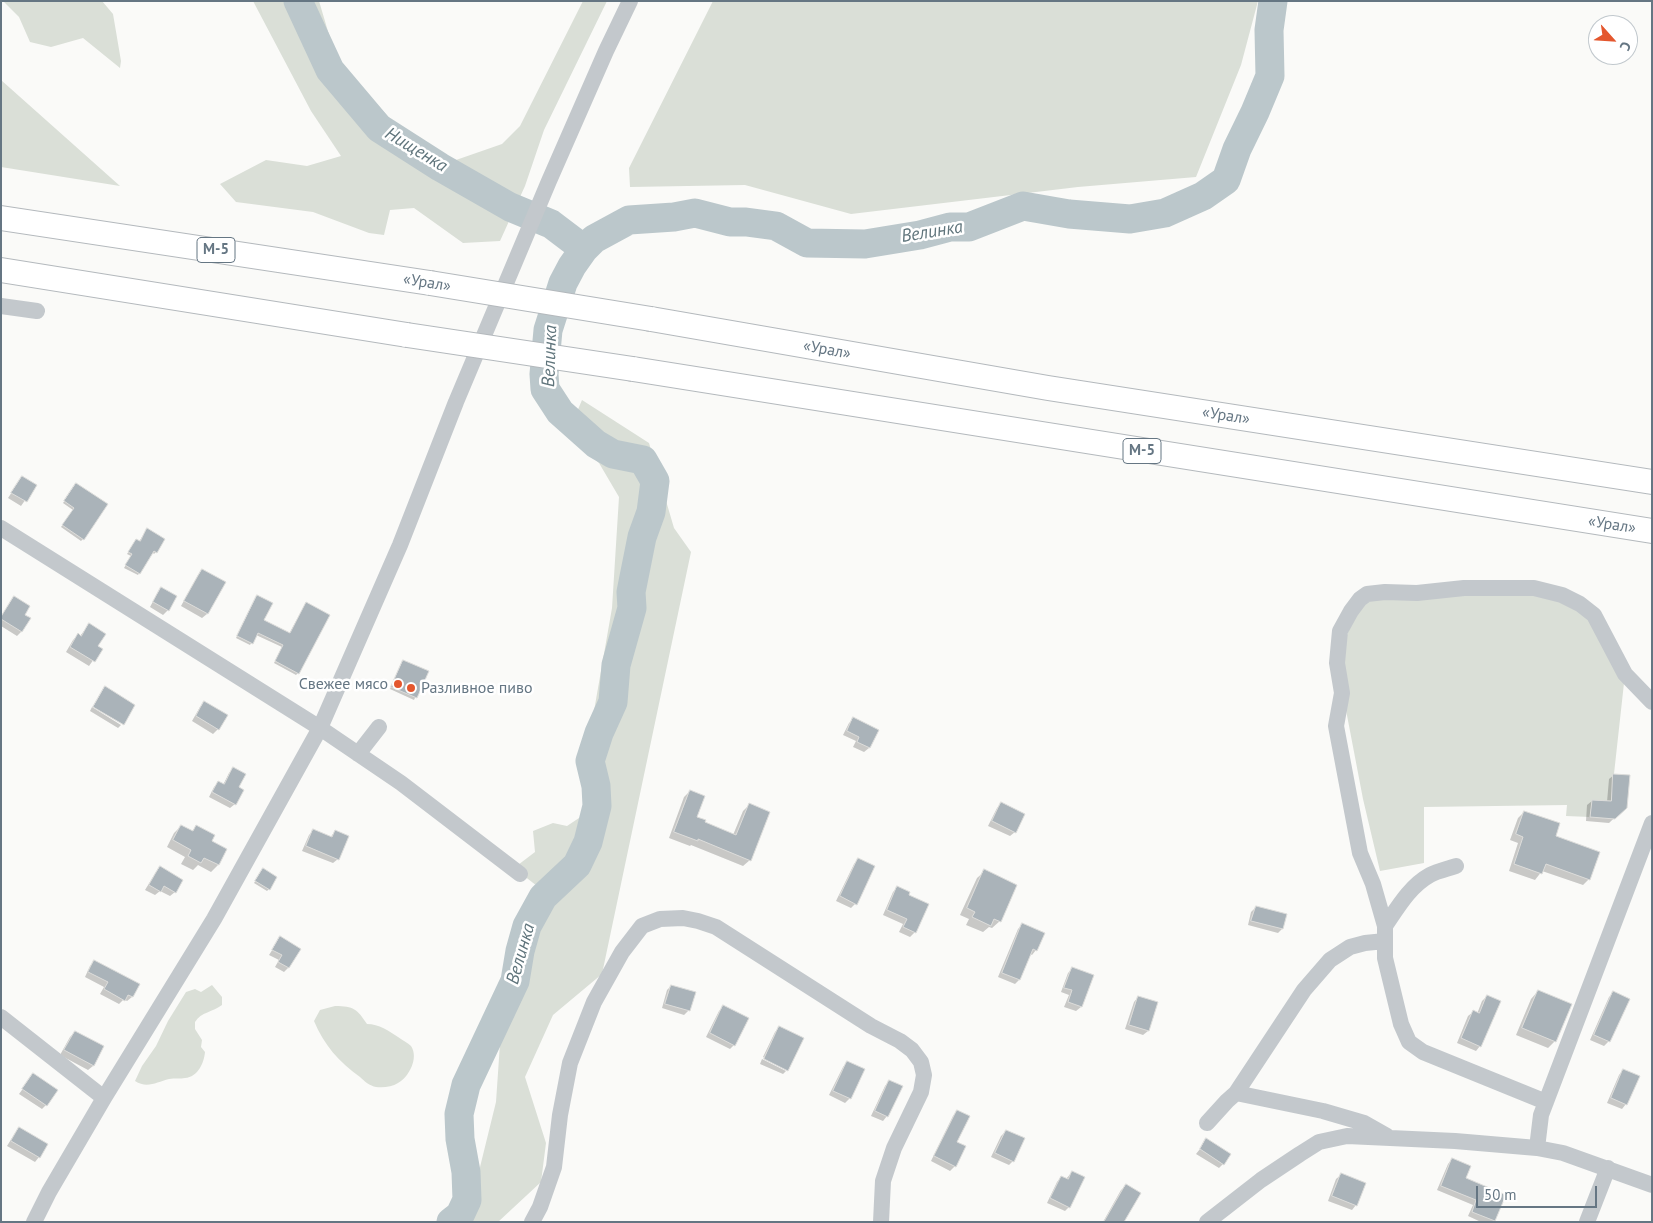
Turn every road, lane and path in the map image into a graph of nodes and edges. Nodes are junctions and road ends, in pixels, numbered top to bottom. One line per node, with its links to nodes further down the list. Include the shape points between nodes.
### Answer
1 (630, 1): 11 (street, via 549,181 400,545)
2 (1, 218): 6 (highway, «Урал» / М-5, bridge, via 430,283 1048,388)
3 (1, 270): 8 (highway, «Урал» / М-5, bridge)
4 (1, 306): 5 (street)
5 (37, 311)
6 (1652, 482)
7 (1, 528): 11 (street)
8 (1652, 531)
9 (1652, 702): 16 (street, via 1624,674 1594,615 1562,595 1534,588 1464,588 1417,593 1385,592 1367,594 1360,599 1340,630 1337,663 1342,693 1336,726 1360,853 1373,884)
10 (379, 727): 12 (street)
11 (320, 728): 12 (street); 19 (street, via 214,919)
12 (358, 754): 15 (street)
13 (1652, 823): 20 (street)
14 (1456, 866): 16 (street, via 1431,874 1418,883 1401,902)
15 (520, 874)
16 (1385, 934): 18 (street, via 1350,947 1330,960 1304,990); 20 (street, via 1384,958 1401,1024 1409,1042 1423,1052)
17 (1, 1017): 19 (street)
18 (1236, 1093): 21 (street); 22 (street, via 1323,1111 1364,1123)
19 (104, 1098): 26 (street)
20 (1546, 1102): 23 (street)
21 (1207, 1123)
22 (1391, 1138): 23 (street); 29 (street, via 1347,1136 1319,1142 1261,1180)
23 (1537, 1148): 24 (street)
24 (1608, 1168): 25 (street); 30 (street)
25 (1652, 1185)
26 (34, 1222)
27 (532, 1222): 28 (street, via 554,1167 570,1063 594,1002 622,952 642,926 660,919 683,918 716,927 871,1026 900,1041 921,1062 924,1075 921,1092 894,1148 883,1182)
28 (881, 1222)
29 (1207, 1222)
30 (1587, 1222)

